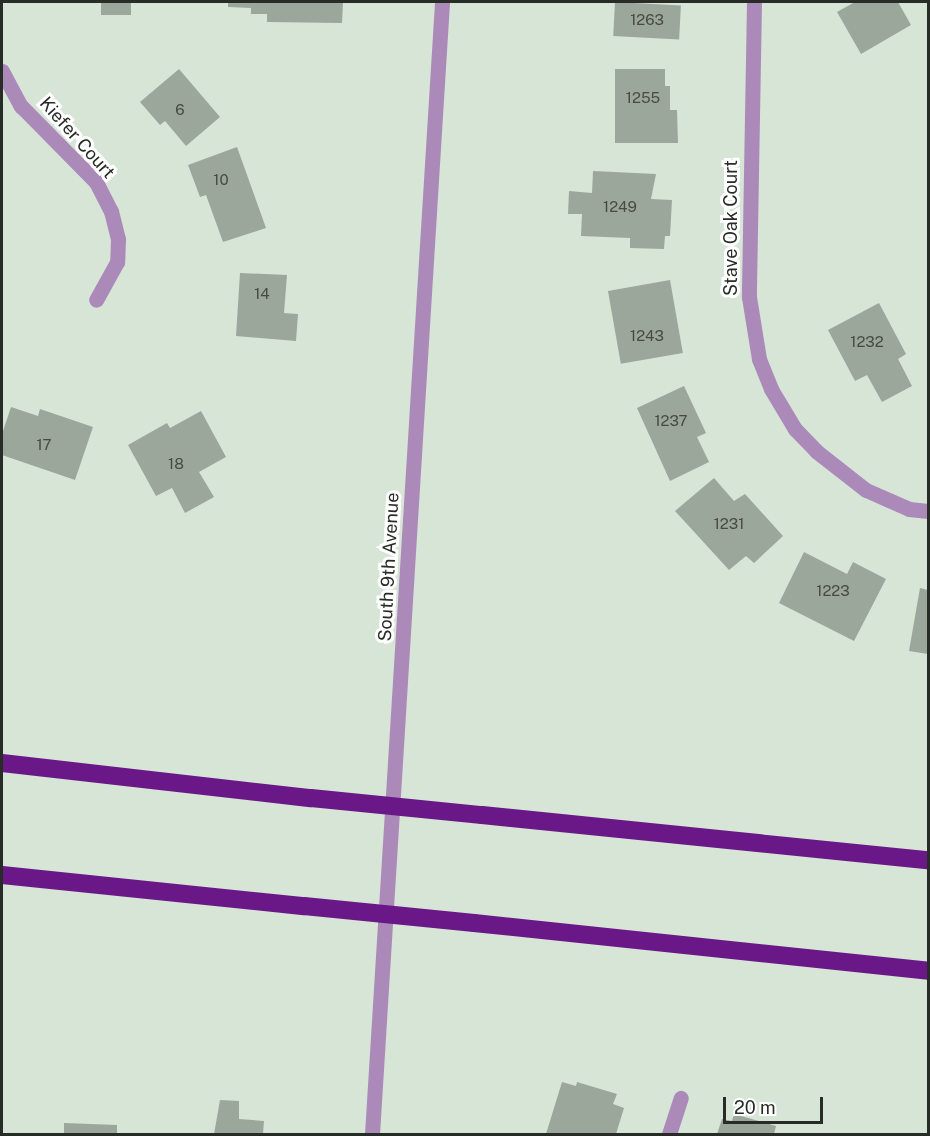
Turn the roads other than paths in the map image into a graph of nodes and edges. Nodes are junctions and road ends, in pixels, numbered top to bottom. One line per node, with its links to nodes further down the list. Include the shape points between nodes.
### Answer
1 (442, 2): 11 (street, South 9th Avenue)
2 (754, 2): 5 (street, Stave Oak Court, via 749,297 759,358 771,390 795,429 816,451 866,490 909,509)
3 (2, 71): 4 (street, Kiefer Court, via 21,106 96,182 111,211 118,239 117,262)
4 (96, 300)
5 (928, 511)
6 (2, 763): 7 (highway, bridge)
7 (928, 860)
8 (2, 875): 9 (highway, bridge)
9 (928, 972)
10 (681, 1098): 12 (street)
11 (372, 1134)
12 (669, 1134)

